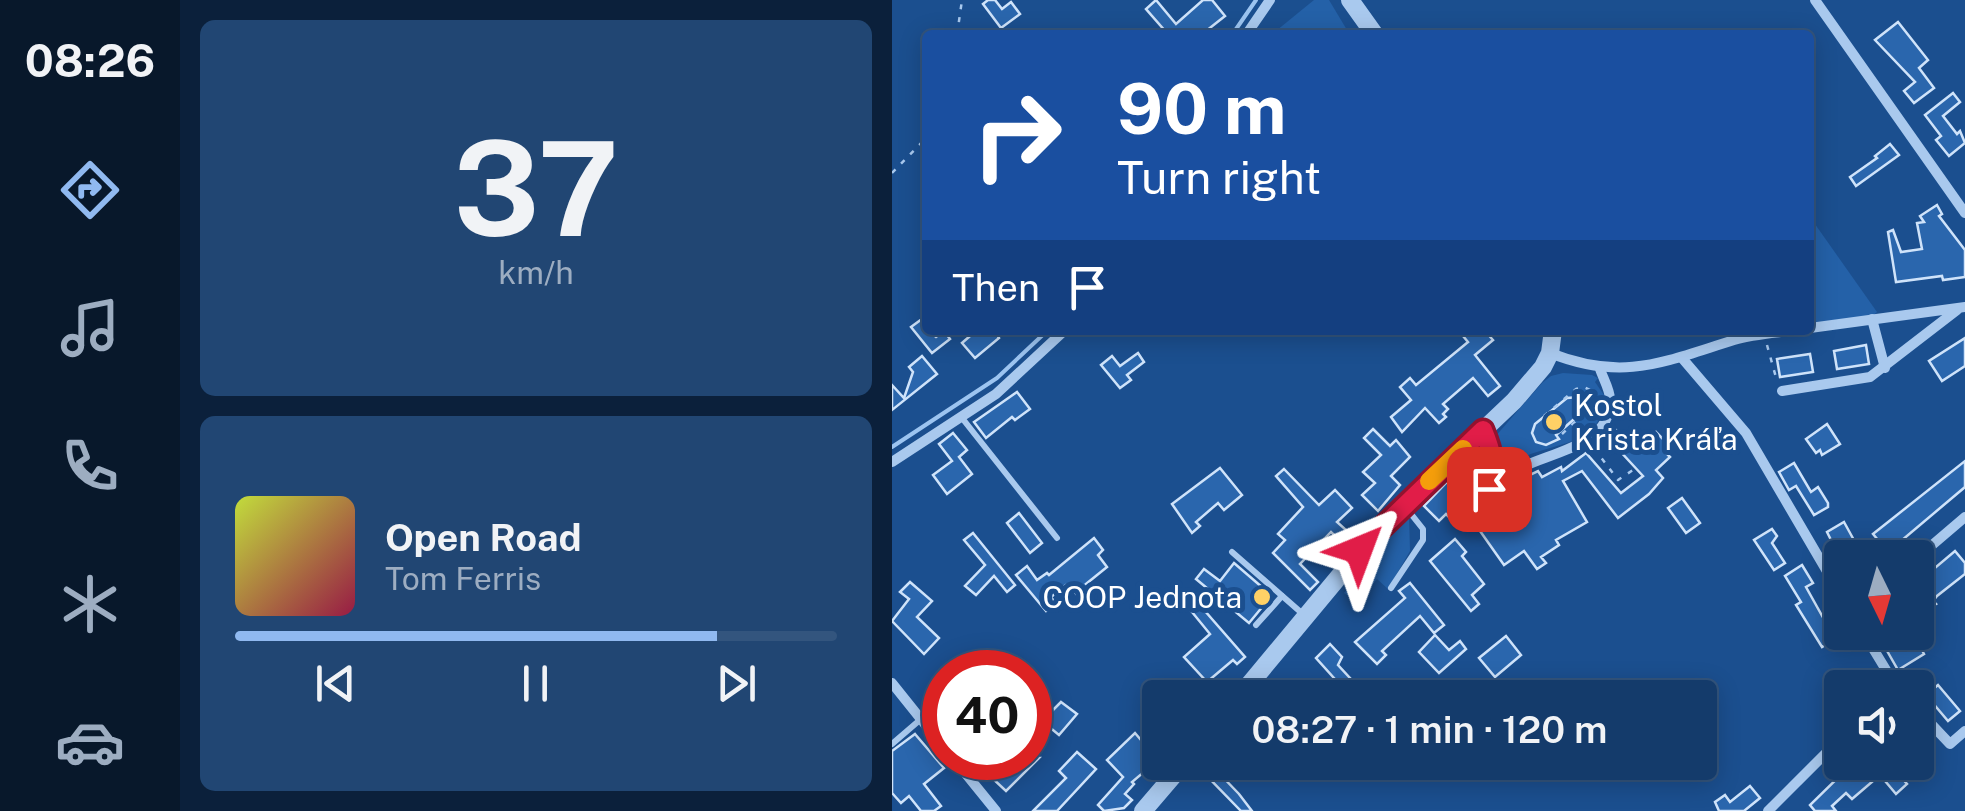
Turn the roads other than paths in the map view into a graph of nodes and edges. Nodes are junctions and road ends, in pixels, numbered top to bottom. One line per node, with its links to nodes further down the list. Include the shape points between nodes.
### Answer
1 (1270, 0): 4 (street)
2 (1350, 0): 5 (street)
3 (1815, 0): 6 (street)
4 (1249, 30)
5 (1372, 30)
6 (1964, 213)
7 (1961, 308): 8 (street); 15 (street)
8 (1872, 319): 9 (street); 15 (street)
9 (1814, 327)
10 (1060, 335): 18 (street)
11 (1552, 335): 13 (street)
12 (1734, 335): 14 (street)
13 (1550, 353): 16 (street); 19 (street)
14 (1682, 358): 16 (street); 28 (street, via 1746,433)
15 (1885, 368): 17 (street, via 1870,377)
16 (1602, 375): 21 (street, via 1607,417 1588,439)
17 (1782, 391)
18 (962, 418): 20 (street); 25 (lane)
19 (1483, 430): 22 (street); 23 (street, via 1494,474)
20 (892, 462)
21 (1508, 475)
22 (1404, 504): 29 (lane, via 1423,540); 31 (street)
23 (1471, 509)
24 (1964, 518): 26 (street)
25 (1057, 538)
26 (1934, 544)
27 (1232, 552): 30 (lane)
28 (1824, 566)
29 (1392, 588)
30 (1282, 596): 31 (lane); 32 (lane)
31 (1304, 616): 33 (street)
32 (1256, 625)
33 (1252, 680)
34 (892, 683): 35 (street)
35 (922, 719): 38 (lane)
36 (1934, 727): 37 (street, via 1950,744)
37 (1964, 730)
38 (892, 744)
39 (1824, 755): 44 (street)
40 (970, 780): 42 (street)
41 (1169, 780): 43 (street)
42 (996, 811)
43 (1142, 811)
44 (1768, 811)

